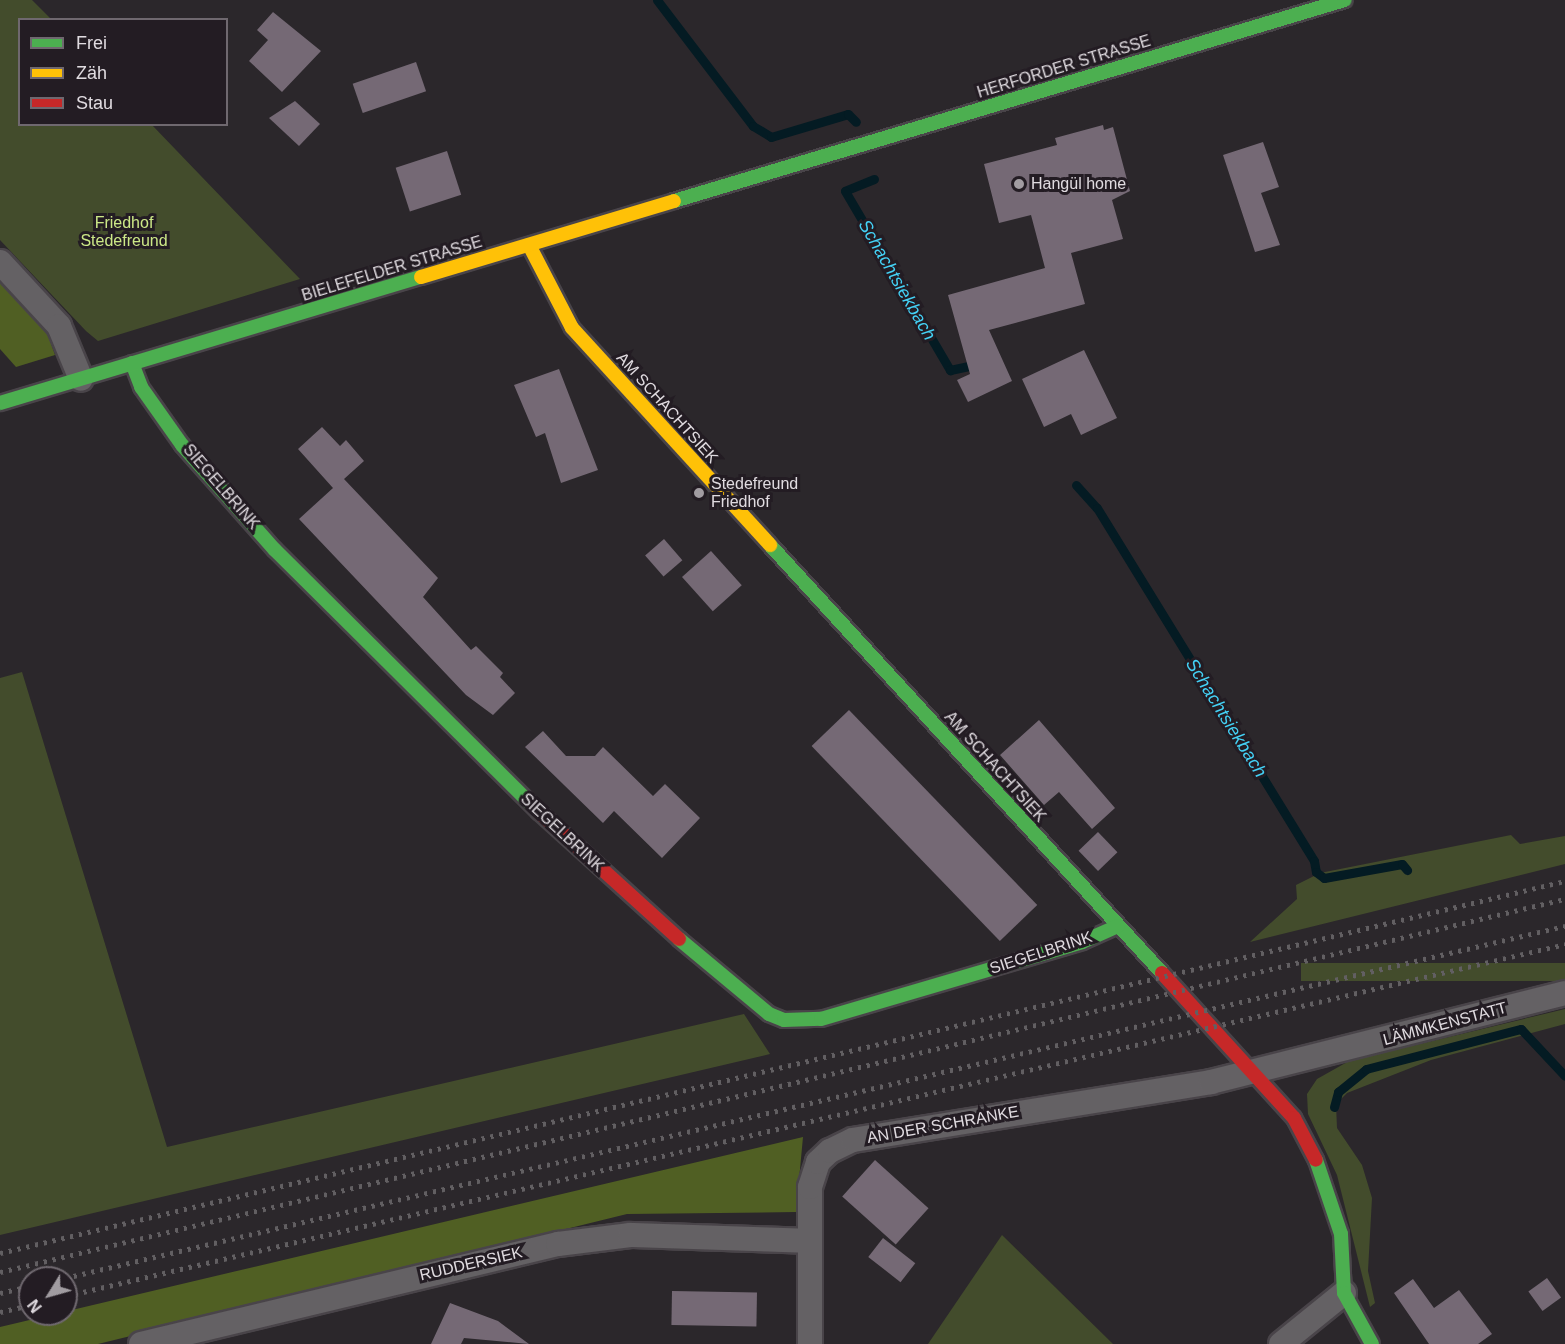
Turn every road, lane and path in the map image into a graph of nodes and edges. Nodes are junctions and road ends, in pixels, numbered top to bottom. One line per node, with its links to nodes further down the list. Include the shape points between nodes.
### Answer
1 (1345, 0): 2 (street, HERFORDER STRASSE)
2 (793, 165): 3 (street, BIELEFELDER STRASSE)
3 (529, 245): 5 (street, BIELEFELDER STRASSE); 8 (street, AM SCHACHTSIEK, via 572,328)
4 (0, 262): 6 (street, via 59,326)
5 (132, 363): 6 (street, BIELEFELDER STRASSE); 8 (street, SIEGELBRINK, via 141,387 190,453 436,714 632,899 769,1014 784,1020 821,1019 1082,942)
6 (81, 378): 7 (street, BIELEFELDER STRASSE)
7 (0, 403)
8 (1118, 926): 10 (street, AM SCHACHTSIEK)
9 (1565, 993): 10 (street, LÄMMKENSTATT)
10 (1255, 1071): 11 (street, AN DER SCHRANKE, via 853,1140 818,1162 810,1187); 12 (street, AM SCHACHTSIEK, via 1294,1118 1324,1175 1341,1234)
11 (809, 1240): 13 (street, RUDDERSIEK, via 630,1235 558,1244); 14 (street, AN DER SCHRANKE)
12 (1344, 1293): 15 (street); 16 (street, AM SCHACHTSIEK)
13 (141, 1344)
14 (810, 1344)
15 (1281, 1344)
16 (1372, 1344)

